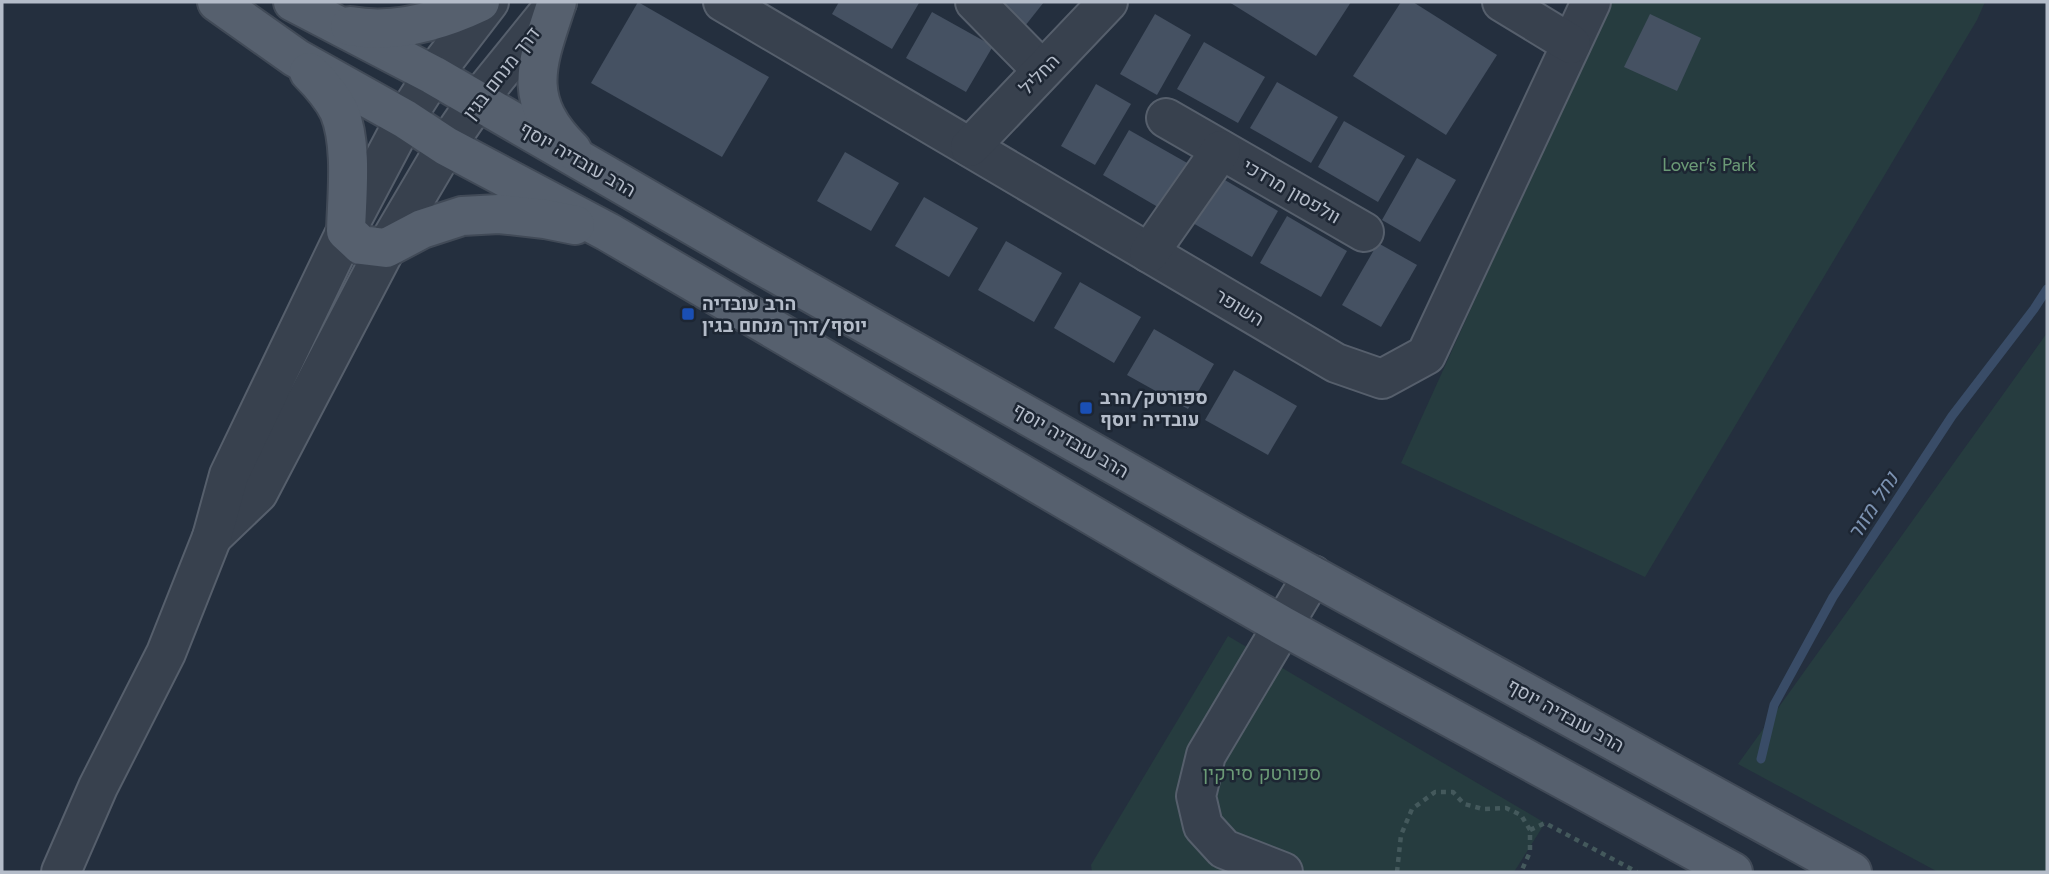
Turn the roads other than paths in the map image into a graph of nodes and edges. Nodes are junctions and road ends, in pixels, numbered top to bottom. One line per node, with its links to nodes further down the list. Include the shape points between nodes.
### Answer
1 (217, 2): 13 (main road)
2 (293, 2): 11 (main road, הרב עובדיה יוסף)
3 (480, 2): 11 (main road, via 393,29)
4 (489, 2): 15 (street)
5 (557, 2): 16 (street, דרך מנחם בגין); 22 (main road, via 537,67 537,89 545,114)
6 (723, 2): 20 (street, השופר)
7 (975, 2): 14 (street)
8 (1108, 2): 14 (street, החליל)
9 (1502, 2): 12 (street)
10 (1591, 2): 12 (street, השופר)
11 (338, 24): 15 (main road, הרב עובדיה יוסף)
12 (1571, 44): 27 (street, השופר, via 1426,355 1382,379 1336,363)
13 (296, 58): 18 (main road); 23 (main road, via 339,111 347,144)
14 (1042, 71): 20 (street, החליל)
15 (433, 75): 16 (main road, הרב עובדיה יוסף); 18 (street)
16 (477, 101): 19 (street, דרך מנחם בגין); 22 (main road, הרב עובדיה יוסף)
17 (1166, 118): 21 (street, וולפסון מרדכי)
18 (405, 119): 19 (main road); 23 (street)
19 (446, 145): 24 (main road); 26 (street, דרך מנחם בגין)
20 (970, 147): 27 (street, השופר)
21 (1221, 150): 25 (street, וולפסון מרדכי); 27 (street, וולפסון מרדכי)
22 (586, 163): 29 (main road, הרב עובדיה יוסף)
23 (346, 231): 26 (main road, via 361,246); 28 (street)
24 (608, 232): 26 (main road, via 545,219 462,216 422,229); 30 (main road)
25 (1364, 232)
26 (386, 248): 28 (street, דרך מנחם בגין, via 258,493)
27 (1149, 253)
28 (199, 530): 31 (street, via 166,653)
29 (1313, 575): 30 (street); 34 (main road, הרב עובדיה יוסף)
30 (1283, 626): 32 (street, via 1206,755 1196,796 1203,826 1224,849); 33 (main road)
31 (61, 872)
32 (1283, 872)
33 (1733, 872)
34 (1852, 872)

